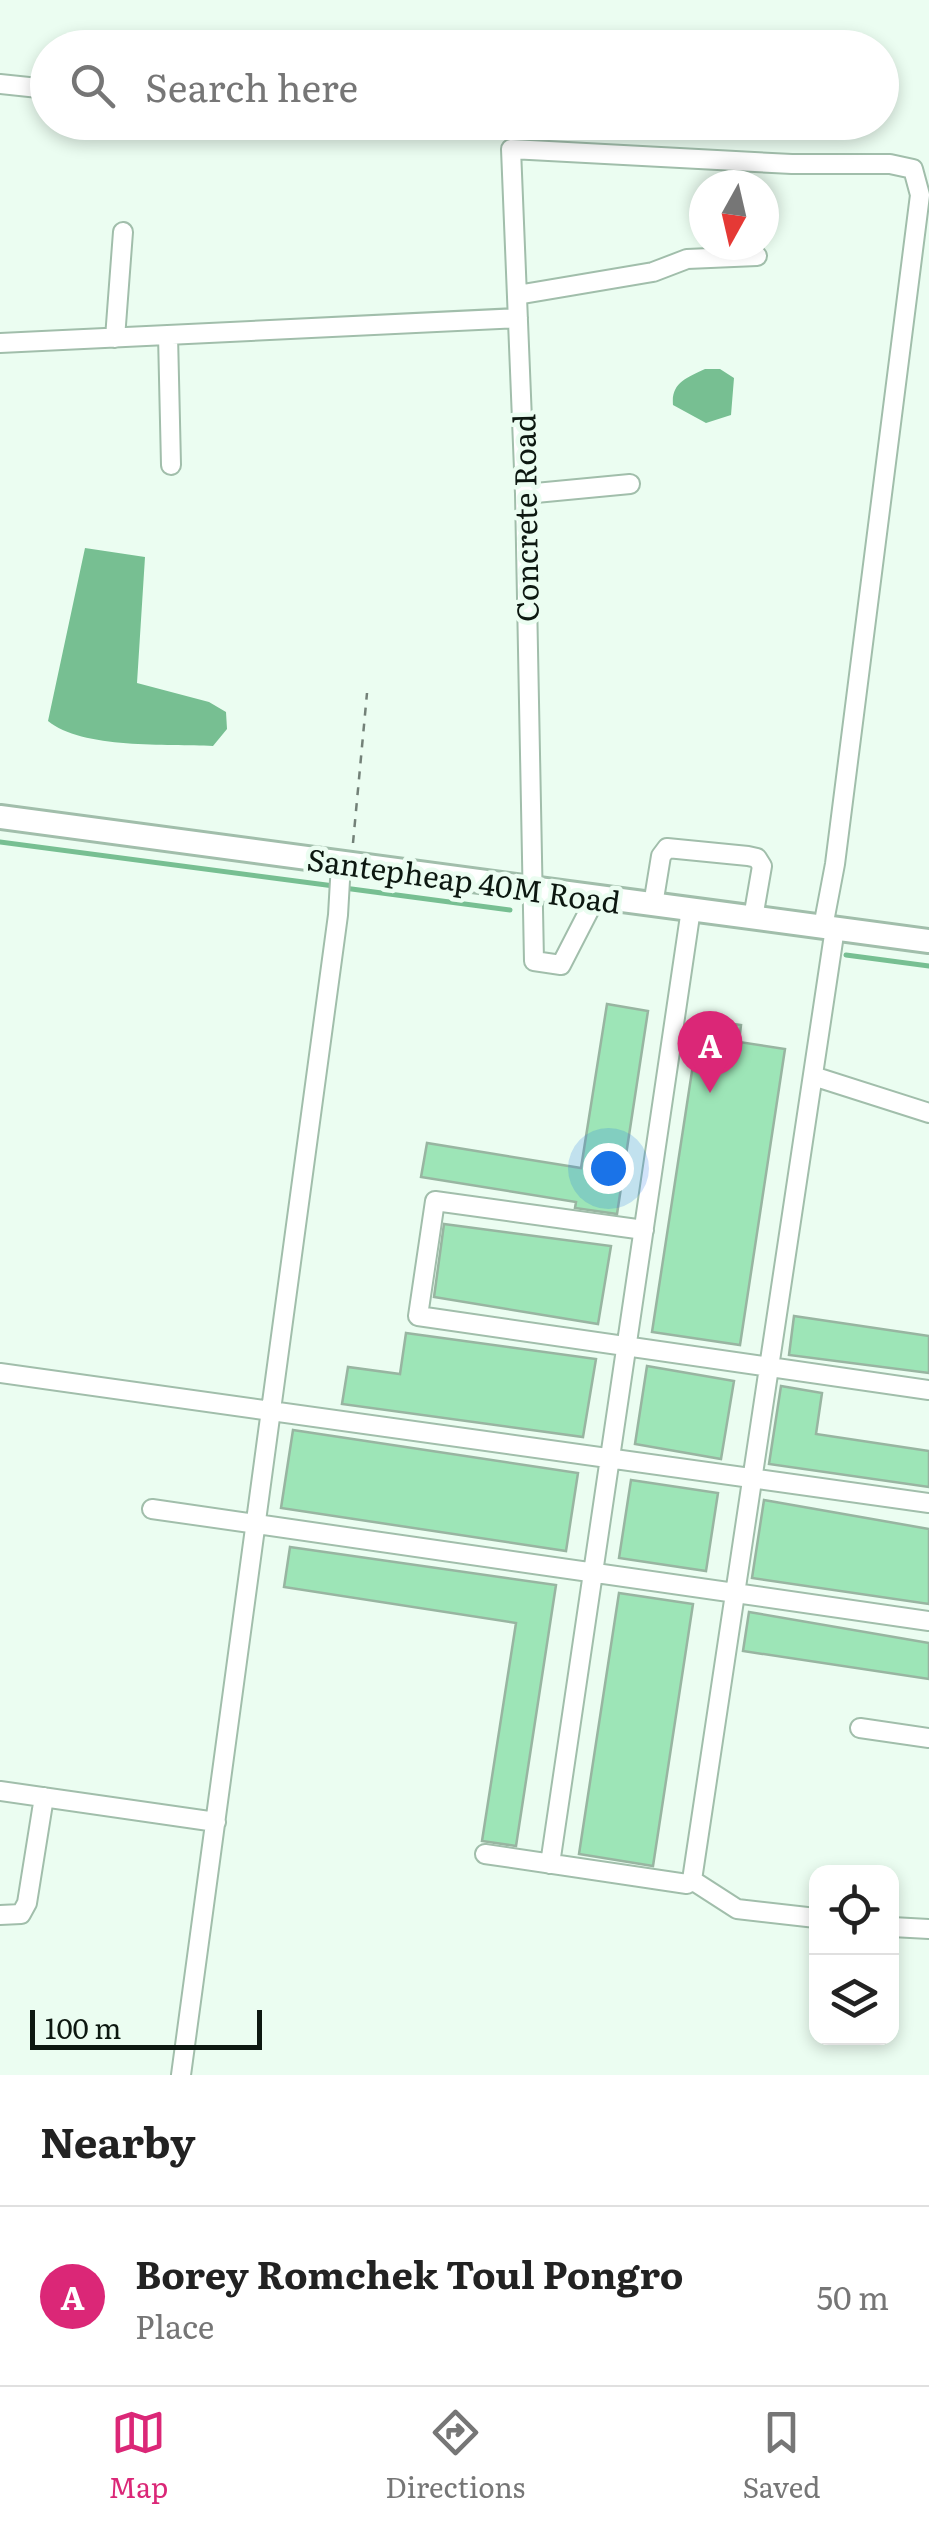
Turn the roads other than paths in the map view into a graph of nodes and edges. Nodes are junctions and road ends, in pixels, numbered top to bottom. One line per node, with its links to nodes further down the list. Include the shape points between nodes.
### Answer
1 (0, 84): 2 (street)
2 (30, 87)
3 (123, 232): 8 (street)
4 (689, 259): 5 (street, via 653,272)
5 (517, 295): 6 (street, Concrete Road); 20 (street, Concrete Road, via 512,148 913,169 920,194)
6 (518, 318): 7 (street); 12 (street, Concrete Road)
7 (168, 336): 8 (street); 10 (street)
8 (115, 338): 9 (street)
9 (0, 343)
10 (171, 465)
11 (630, 484): 12 (street)
12 (524, 494): 15 (street, Concrete Road)
13 (0, 817): 14 (main road, Santepheap 40M Road)
14 (344, 868): 15 (main road, Santepheap 40M Road); 29 (street)
15 (529, 888): 16 (main road, Santepheap 40M Road); 16 (street, Concrete Road, via 534,961 548,963 561,964)
16 (596, 897): 17 (main road, Santepheap 40M Road)
17 (653, 904): 18 (main road, Santepheap 40M Road); 19 (street, via 668,848 748,856 762,866)
18 (691, 909): 19 (main road, Santepheap 40M Road); 24 (street)
19 (754, 918): 20 (main road, Santepheap 40M Road)
20 (829, 928): 21 (main road, Santepheap 40M Road); 22 (street)
21 (929, 941)
22 (813, 1076): 23 (street); 26 (street)
23 (929, 1113)
24 (644, 1230): 25 (street); 25 (street, via 435,1200 418,1316)
25 (627, 1346): 26 (street); 30 (street)
26 (769, 1367): 28 (street); 31 (street)
27 (0, 1373): 29 (street)
28 (929, 1390)
29 (271, 1408): 30 (street); 34 (street)
30 (611, 1456): 31 (street); 35 (street)
31 (753, 1477): 32 (street); 36 (street)
32 (929, 1503)
33 (152, 1509): 34 (street)
34 (256, 1525): 35 (street); 42 (street)
35 (594, 1573): 36 (street); 44 (street)
36 (736, 1593): 37 (street); 45 (street)
37 (929, 1622)
38 (860, 1728): 39 (street)
39 (929, 1738)
40 (0, 1792): 41 (street)
41 (44, 1798): 42 (street); 46 (street, via 28,1902 21,1914)
42 (216, 1822): 50 (street)
43 (485, 1854): 44 (street)
44 (550, 1864): 45 (street)
45 (692, 1880): 47 (street, via 737,1908)
46 (0, 1915)
47 (809, 1917)
48 (899, 1928): 49 (street)
49 (929, 1930)
50 (182, 2075)

